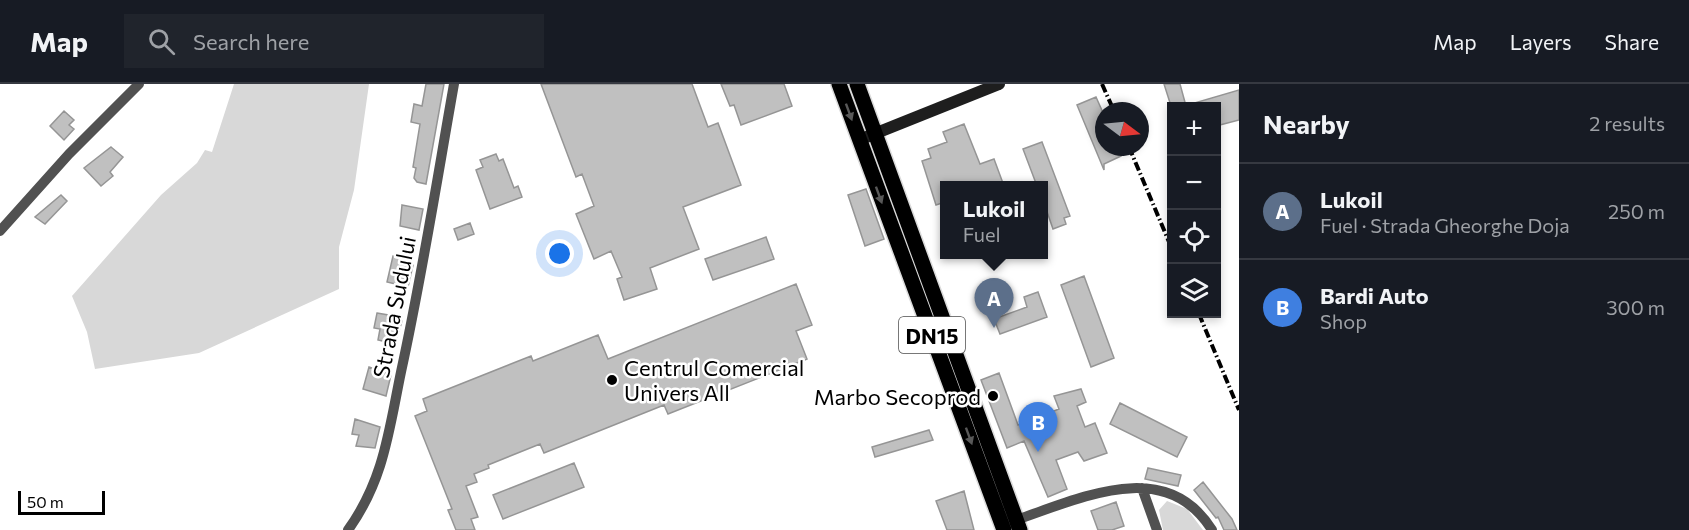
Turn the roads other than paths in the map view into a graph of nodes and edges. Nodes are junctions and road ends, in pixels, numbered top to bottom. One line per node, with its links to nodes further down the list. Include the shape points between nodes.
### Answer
1 (139, 84): 9 (street)
2 (454, 84): 12 (street, Strada Sudului, via 384,453 372,494)
3 (839, 84): 8 (main road, DN15, one-way to 8)
4 (857, 84): 7 (main road, DN15)
5 (999, 84): 6 (main road)
6 (974, 89): 7 (main road)
7 (876, 133): 8 (main road); 11 (main road, DN15)
8 (859, 140): 13 (main road, DN15, one-way to 13)
9 (0, 231)
10 (1142, 488): 11 (street, via 1100,492); 14 (street); 15 (street, via 1179,496 1193,506)
11 (1018, 525)
12 (348, 530)
13 (1004, 530)
14 (1157, 530)
15 (1212, 530)

